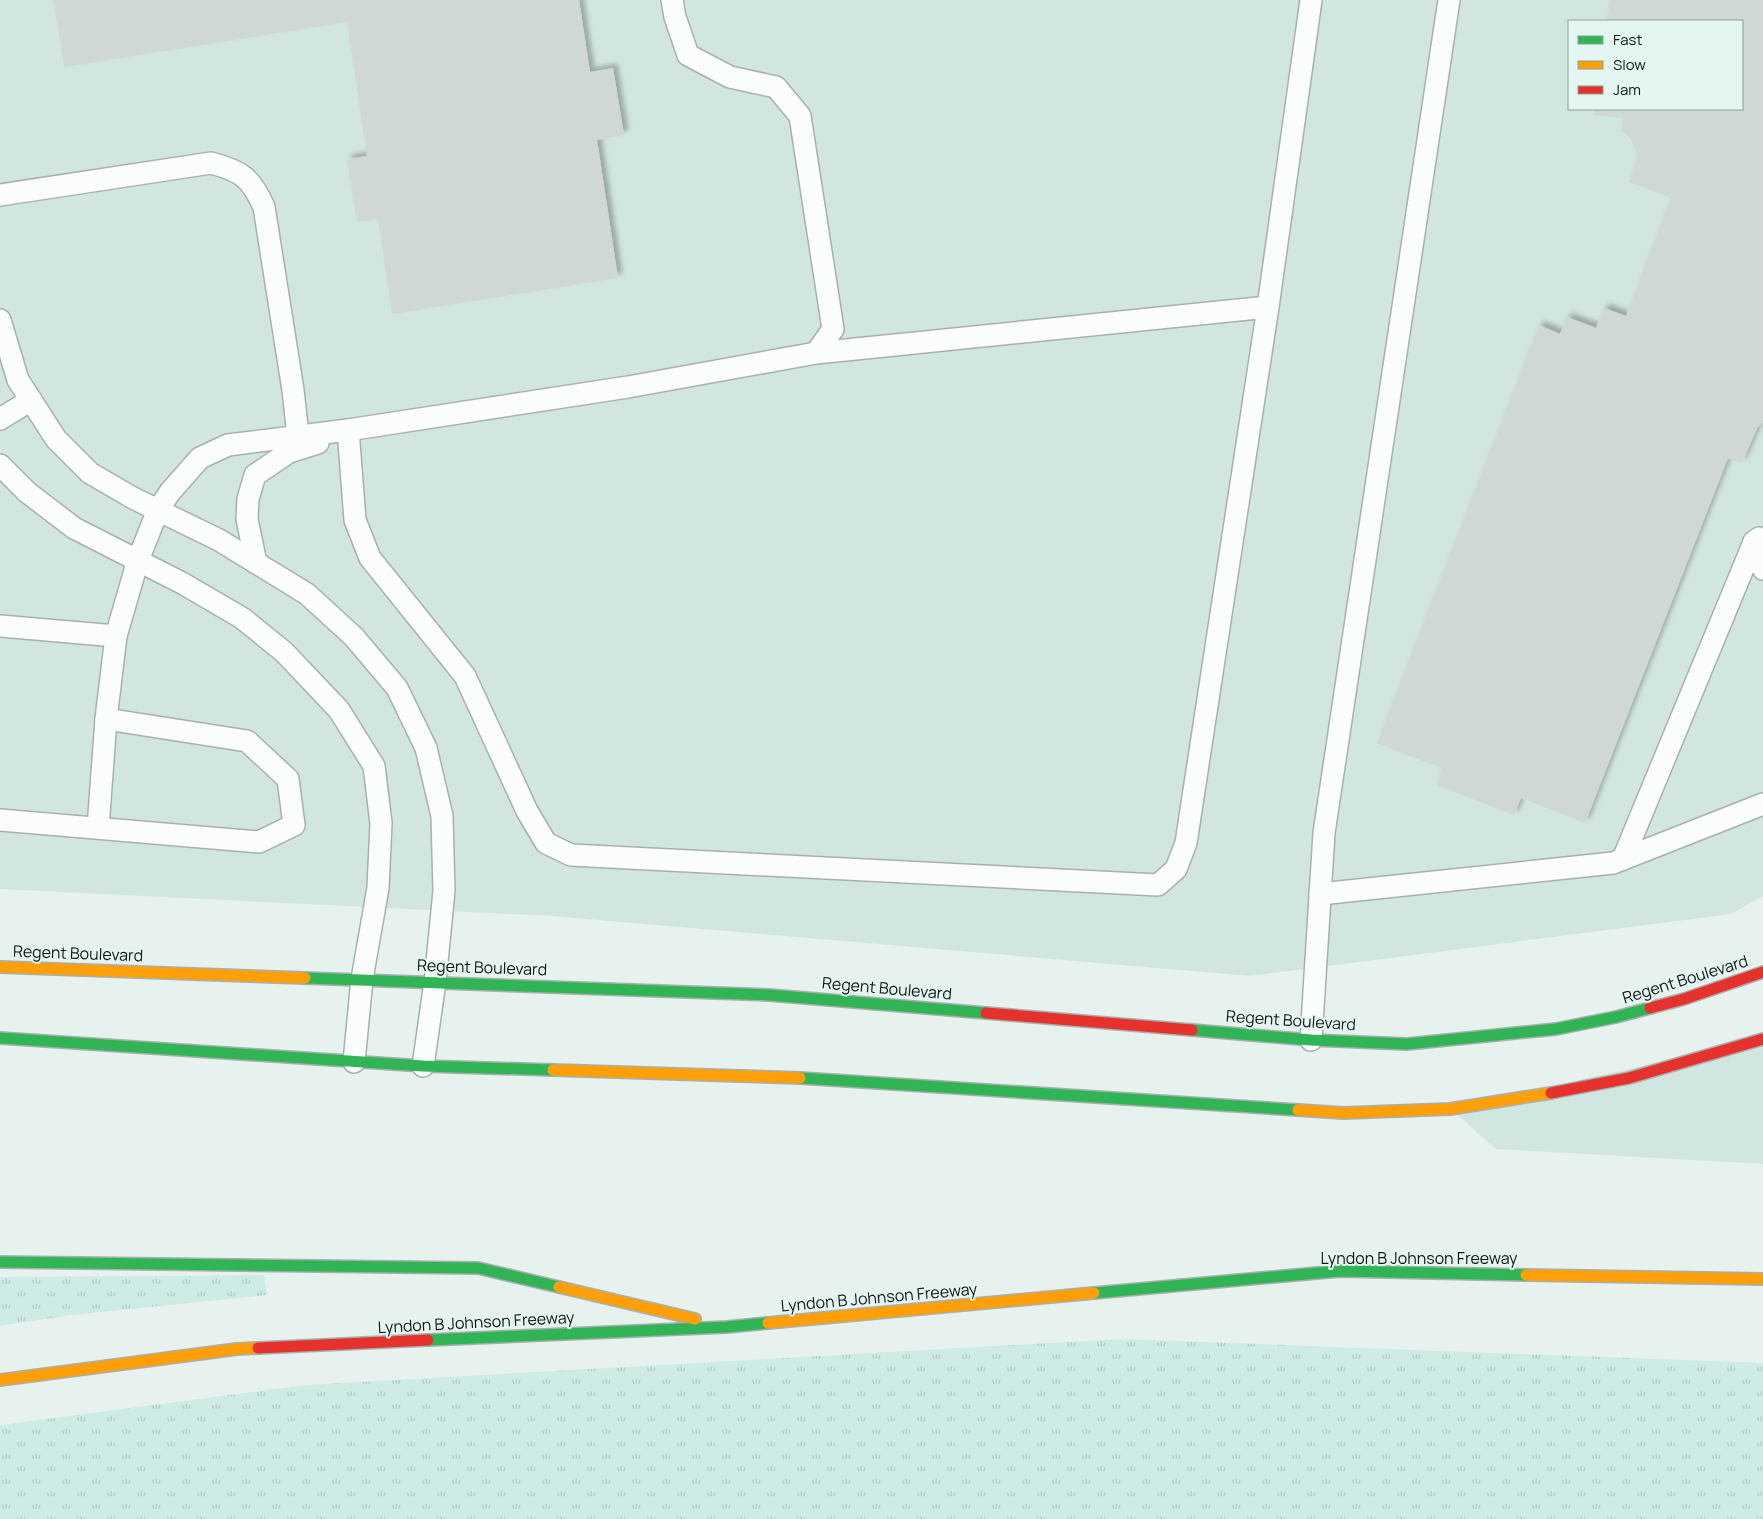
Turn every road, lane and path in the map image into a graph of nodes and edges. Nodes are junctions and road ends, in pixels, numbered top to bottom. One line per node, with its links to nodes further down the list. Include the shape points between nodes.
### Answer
1 (672, 0): 7 (lane, via 688,55 730,77 776,87 800,116 832,329)
2 (1311, 0): 5 (lane)
3 (1449, 0): 25 (lane, via 1324,833)
4 (0, 195): 11 (lane, via 211,163 245,176 264,207)
5 (1268, 307): 7 (lane); 10 (lane, via 1186,843 1176,870 1158,885 571,855 546,843 527,810 465,676 370,558 355,520)
6 (0, 320): 8 (lane, via 18,380)
7 (816, 353): 10 (lane, via 628,387)
8 (31, 400): 9 (lane); 13 (lane, via 56,439 90,473)
9 (0, 419)
10 (348, 430): 11 (lane); 16 (lane, via 330,440 289,452 255,475 248,499 247,519)
11 (298, 436): 13 (lane, via 228,445 200,458)
12 (0, 465): 15 (lane, via 27,492 74,528)
13 (158, 510): 15 (lane); 16 (lane, via 220,540)
14 (1759, 538): 17 (lane); 24 (lane)
15 (138, 560): 19 (lane); 28 (lane, via 242,618 284,652 339,710 374,766 381,824 378,888)
16 (256, 563): 29 (lane, via 307,594 354,637 397,688 426,748 442,816 444,891)
17 (1763, 569)
18 (0, 626): 19 (lane)
19 (116, 636): 20 (lane)
20 (106, 719): 23 (lane); 23 (lane, via 247,740 288,779 294,825 259,842)
21 (1763, 804): 24 (lane)
22 (0, 820): 23 (lane)
23 (98, 828)
24 (1623, 860): 25 (lane)
25 (1320, 894): 32 (lane)
26 (0, 967): 28 (main road, Regent Boulevard)
27 (1763, 972): 32 (main road, Regent Boulevard, via 1684,999 1556,1029 1407,1044)
28 (362, 979): 29 (main road, Regent Boulevard); 33 (lane)
29 (435, 982): 32 (main road, Regent Boulevard, via 770,995); 34 (lane)
30 (0, 1038): 33 (main road)
31 (1763, 1039): 34 (main road, via 1629,1078 1560,1092 1450,1109 1344,1113 800,1078)
32 (1312, 1040)
33 (354, 1062): 34 (main road)
34 (422, 1066)
35 (0, 1262): 37 (main road, via 478,1268)
36 (1763, 1279): 37 (main road, Lyndon B Johnson Freeway, via 1340,1271)
37 (727, 1327): 38 (main road, Lyndon B Johnson Freeway, via 237,1349)
38 (0, 1380)

